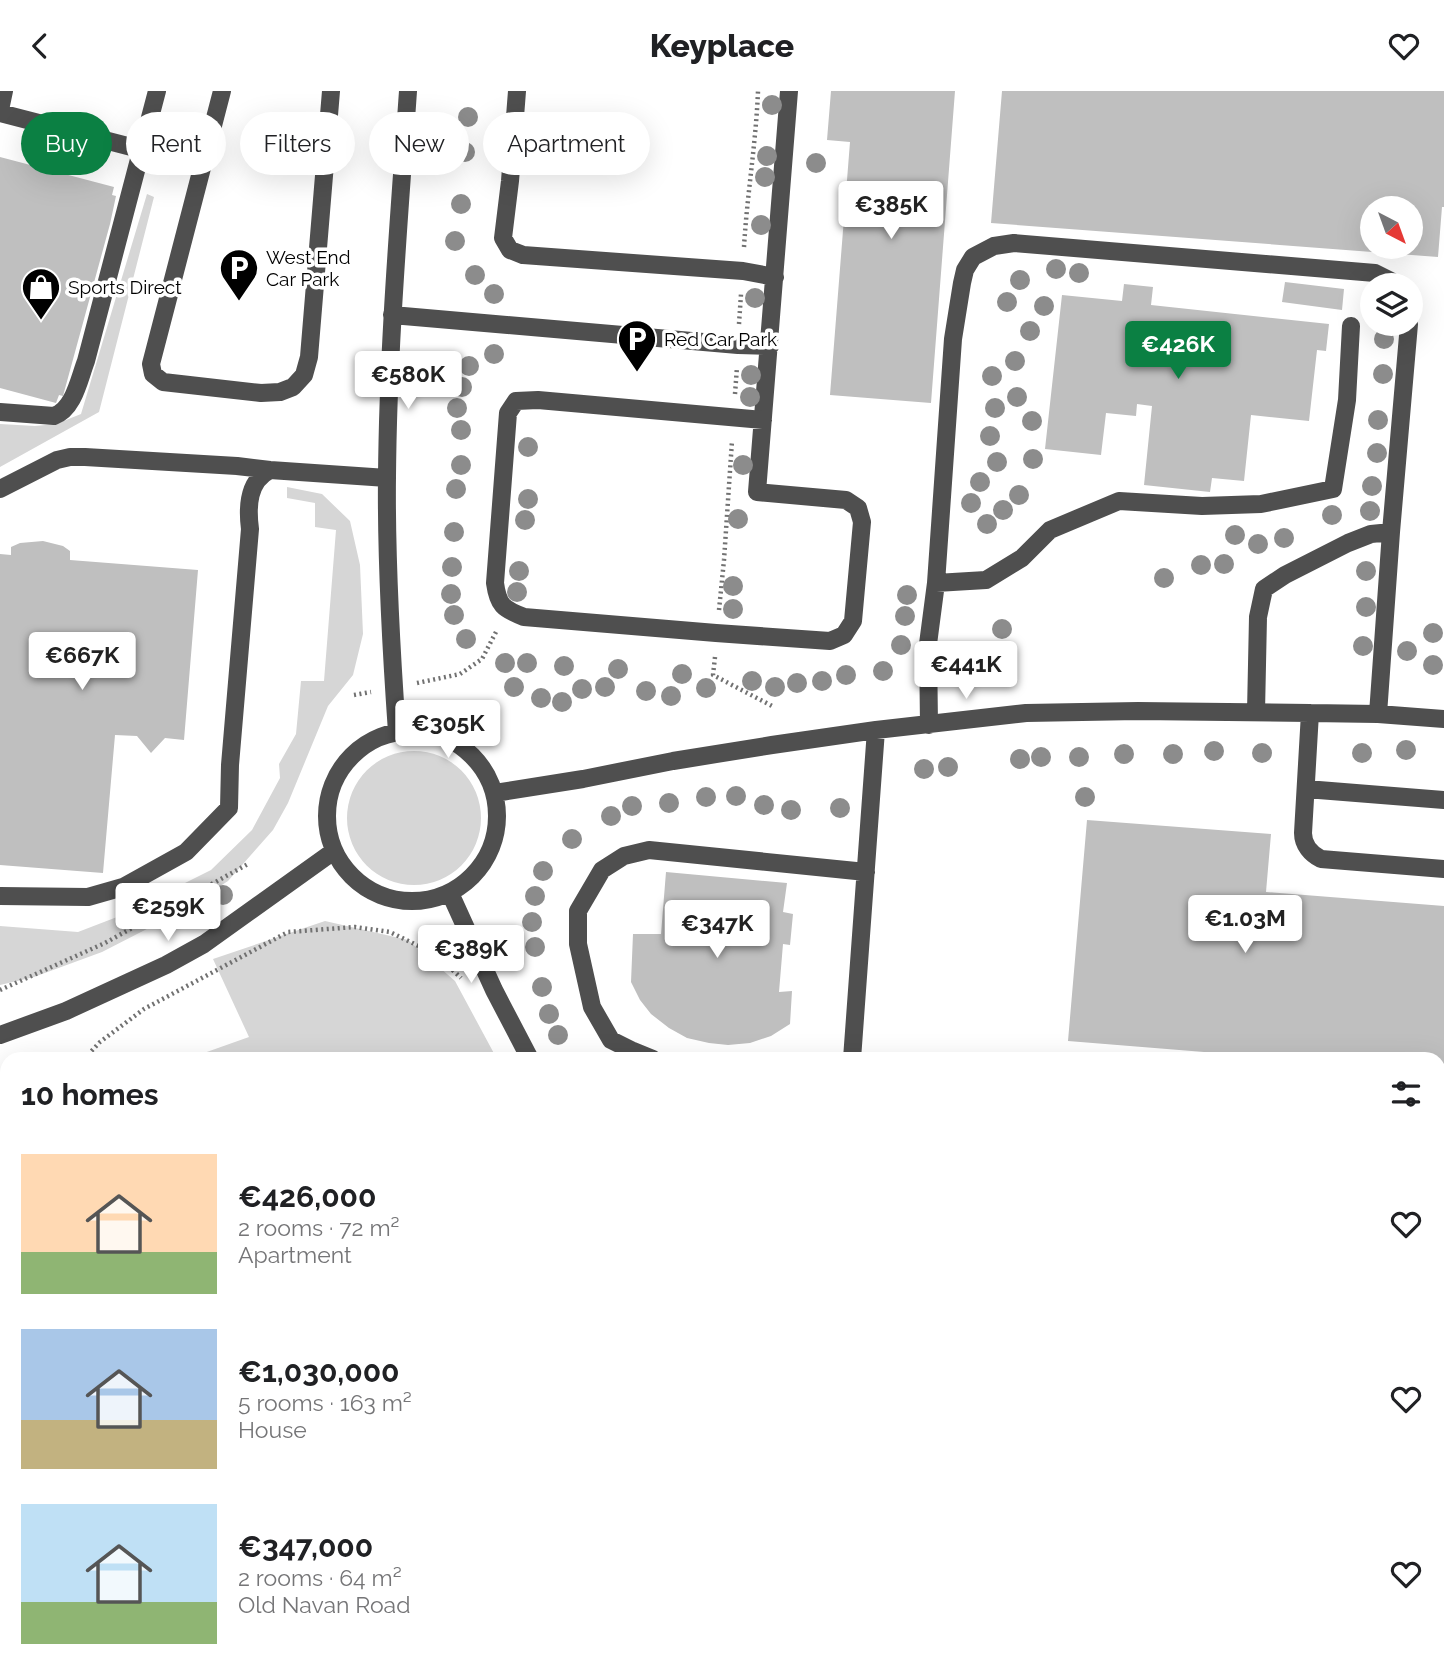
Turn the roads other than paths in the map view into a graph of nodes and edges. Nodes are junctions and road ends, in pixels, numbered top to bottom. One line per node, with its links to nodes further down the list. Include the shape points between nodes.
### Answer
1 (4, 91): 8 (street)
2 (157, 91): 9 (street)
3 (222, 91): 4 (street, via 151,363 153,374 163,382 261,393 293,387 304,375 309,357)
4 (331, 91)
5 (517, 91): 13 (street, via 503,238 510,250 523,255)
6 (789, 91): 13 (street)
7 (403, 92): 14 (street)
8 (0, 112): 10 (street)
9 (152, 112)
10 (126, 146)
11 (134, 175): 18 (street, via 86,361 70,402 54,416)
12 (1377, 273): 24 (street, via 1014,243 994,246 973,257 962,282 953,339)
13 (775, 277): 17 (street)
14 (392, 315): 17 (street); 21 (street)
15 (1350, 326): 24 (street, via 1347,400 1333,489 1261,504 1119,501 1050,530 1022,558 986,580)
16 (1409, 336): 23 (street)
17 (770, 346): 19 (street)
18 (0, 412)
19 (763, 420): 19 (street, via 516,401 508,413 495,583 500,604 524,617 830,641 844,635 853,621 862,522 858,508 846,500 757,492)
20 (270, 470): 21 (street); 22 (street, via 70,457); 39 (street, via 251,491 248,513 229,808 186,852 123,887 88,897)
21 (387, 478): 31 (street)
22 (0, 489)
23 (1391, 532): 25 (street, via 1348,543 1264,589 1258,617); 27 (street)
24 (936, 583): 29 (street, via 928,644)
25 (1256, 712): 26 (street); 29 (street, via 1026,713)
26 (1310, 713): 27 (street); 32 (street)
27 (1378, 715): 28 (street)
28 (1444, 719)
29 (929, 725): 30 (street)
30 (876, 730): 33 (street); 37 (street)
31 (397, 731): 33 (street, via 427,731 455,741 478,760); 35 (street, via 363,745 344,763 332,786 327,812)
32 (1306, 789): 34 (street); 36 (street, via 1303,838 1315,856)
33 (495, 793): 38 (street, via 498,825 492,848 476,873)
34 (1444, 800)
35 (334, 851): 38 (street, via 354,879 383,896 424,901); 40 (street, via 185,955 66,1011)
36 (1444, 869)
37 (866, 872): 42 (street, via 649,850 624,856 602,870 578,911 578,944 592,1007 611,1040); 43 (street)
38 (450, 893): 41 (street)
39 (0, 896)
40 (0, 1035)
41 (526, 1052)
42 (634, 1052)
43 (853, 1052)

